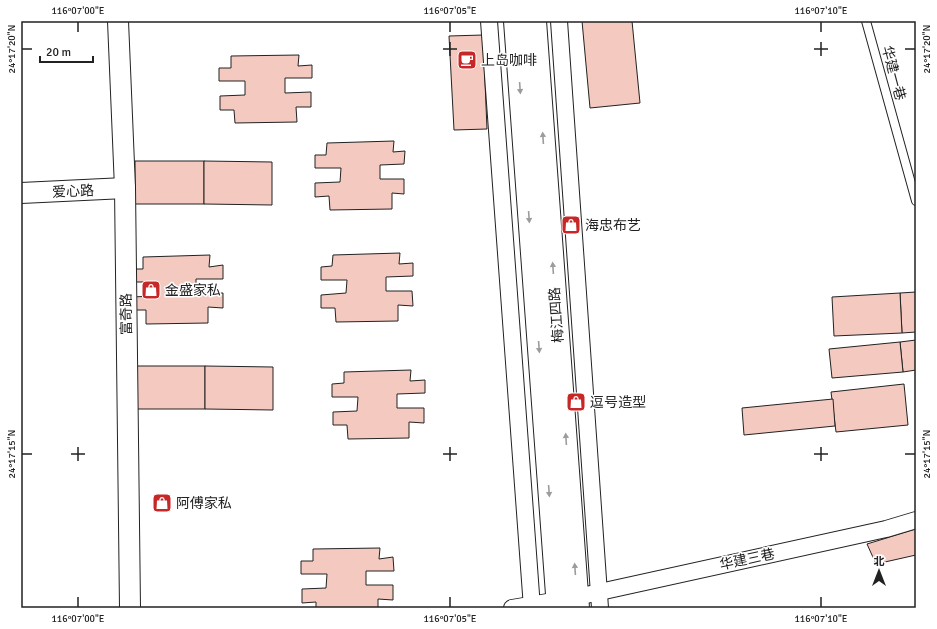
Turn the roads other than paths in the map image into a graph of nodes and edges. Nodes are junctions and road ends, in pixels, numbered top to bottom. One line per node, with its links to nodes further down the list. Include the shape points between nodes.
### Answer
1 (118, 21): 7 (street, 富奇路)
2 (489, 21): 14 (street)
3 (515, 21): 15 (main road, 梅江四路, one-way to 15)
4 (535, 21): 11 (main road, 梅江四路, one-way to 4)
5 (558, 21): 16 (street)
6 (866, 21): 9 (lane, 华建一巷)
7 (125, 188): 8 (street, 爱心路); 12 (street, 富奇路)
8 (21, 193)
9 (916, 201)
10 (916, 520): 11 (street, 华建三巷)
11 (578, 602): 13 (street, 华建三巷)
12 (130, 608)
13 (512, 608)
14 (532, 608)
15 (558, 608)
16 (600, 608)

